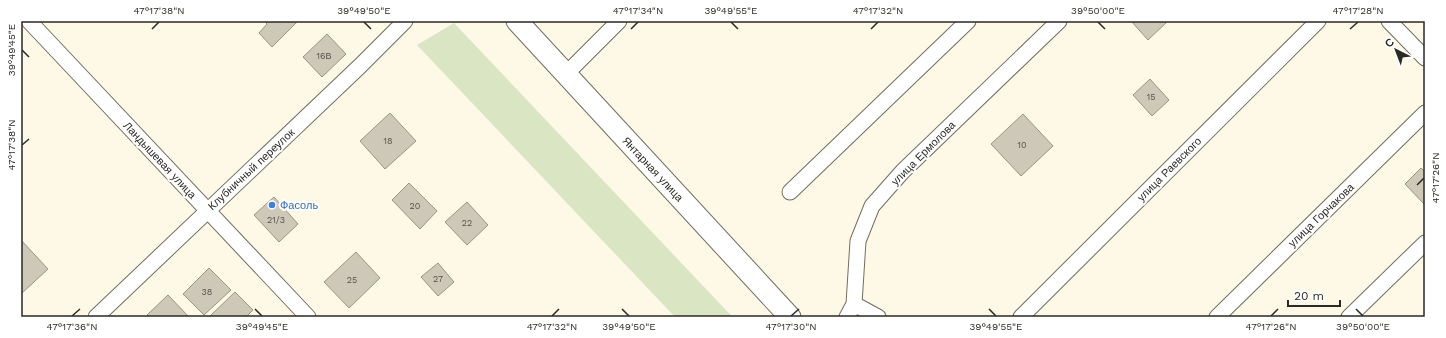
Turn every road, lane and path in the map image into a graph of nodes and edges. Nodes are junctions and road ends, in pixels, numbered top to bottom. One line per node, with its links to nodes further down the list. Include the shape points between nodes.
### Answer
1 (29, 21): 13 (street, Ландышевая улица)
2 (405, 21): 13 (street, Клубничный переулок)
3 (517, 21): 10 (street, Янтарная улица)
4 (619, 21): 10 (street)
5 (968, 21): 12 (street)
6 (1059, 21): 15 (street, улица Ермолова, via 903,171 872,206 858,241)
7 (1318, 21): 20 (street, улица Раевского)
8 (1389, 21): 9 (street)
9 (1425, 58)
10 (566, 74): 18 (street, Янтарная улица)
11 (1425, 113): 21 (street, улица Горчакова)
12 (790, 192)
13 (207, 210): 16 (street, Клубничный переулок); 17 (street, Ландышевая улица)
14 (1425, 243): 22 (street)
15 (851, 311): 19 (street)
16 (96, 317)
17 (308, 317)
18 (790, 317)
19 (878, 317)
20 (1021, 317)
21 (1217, 317)
22 (1349, 317)

